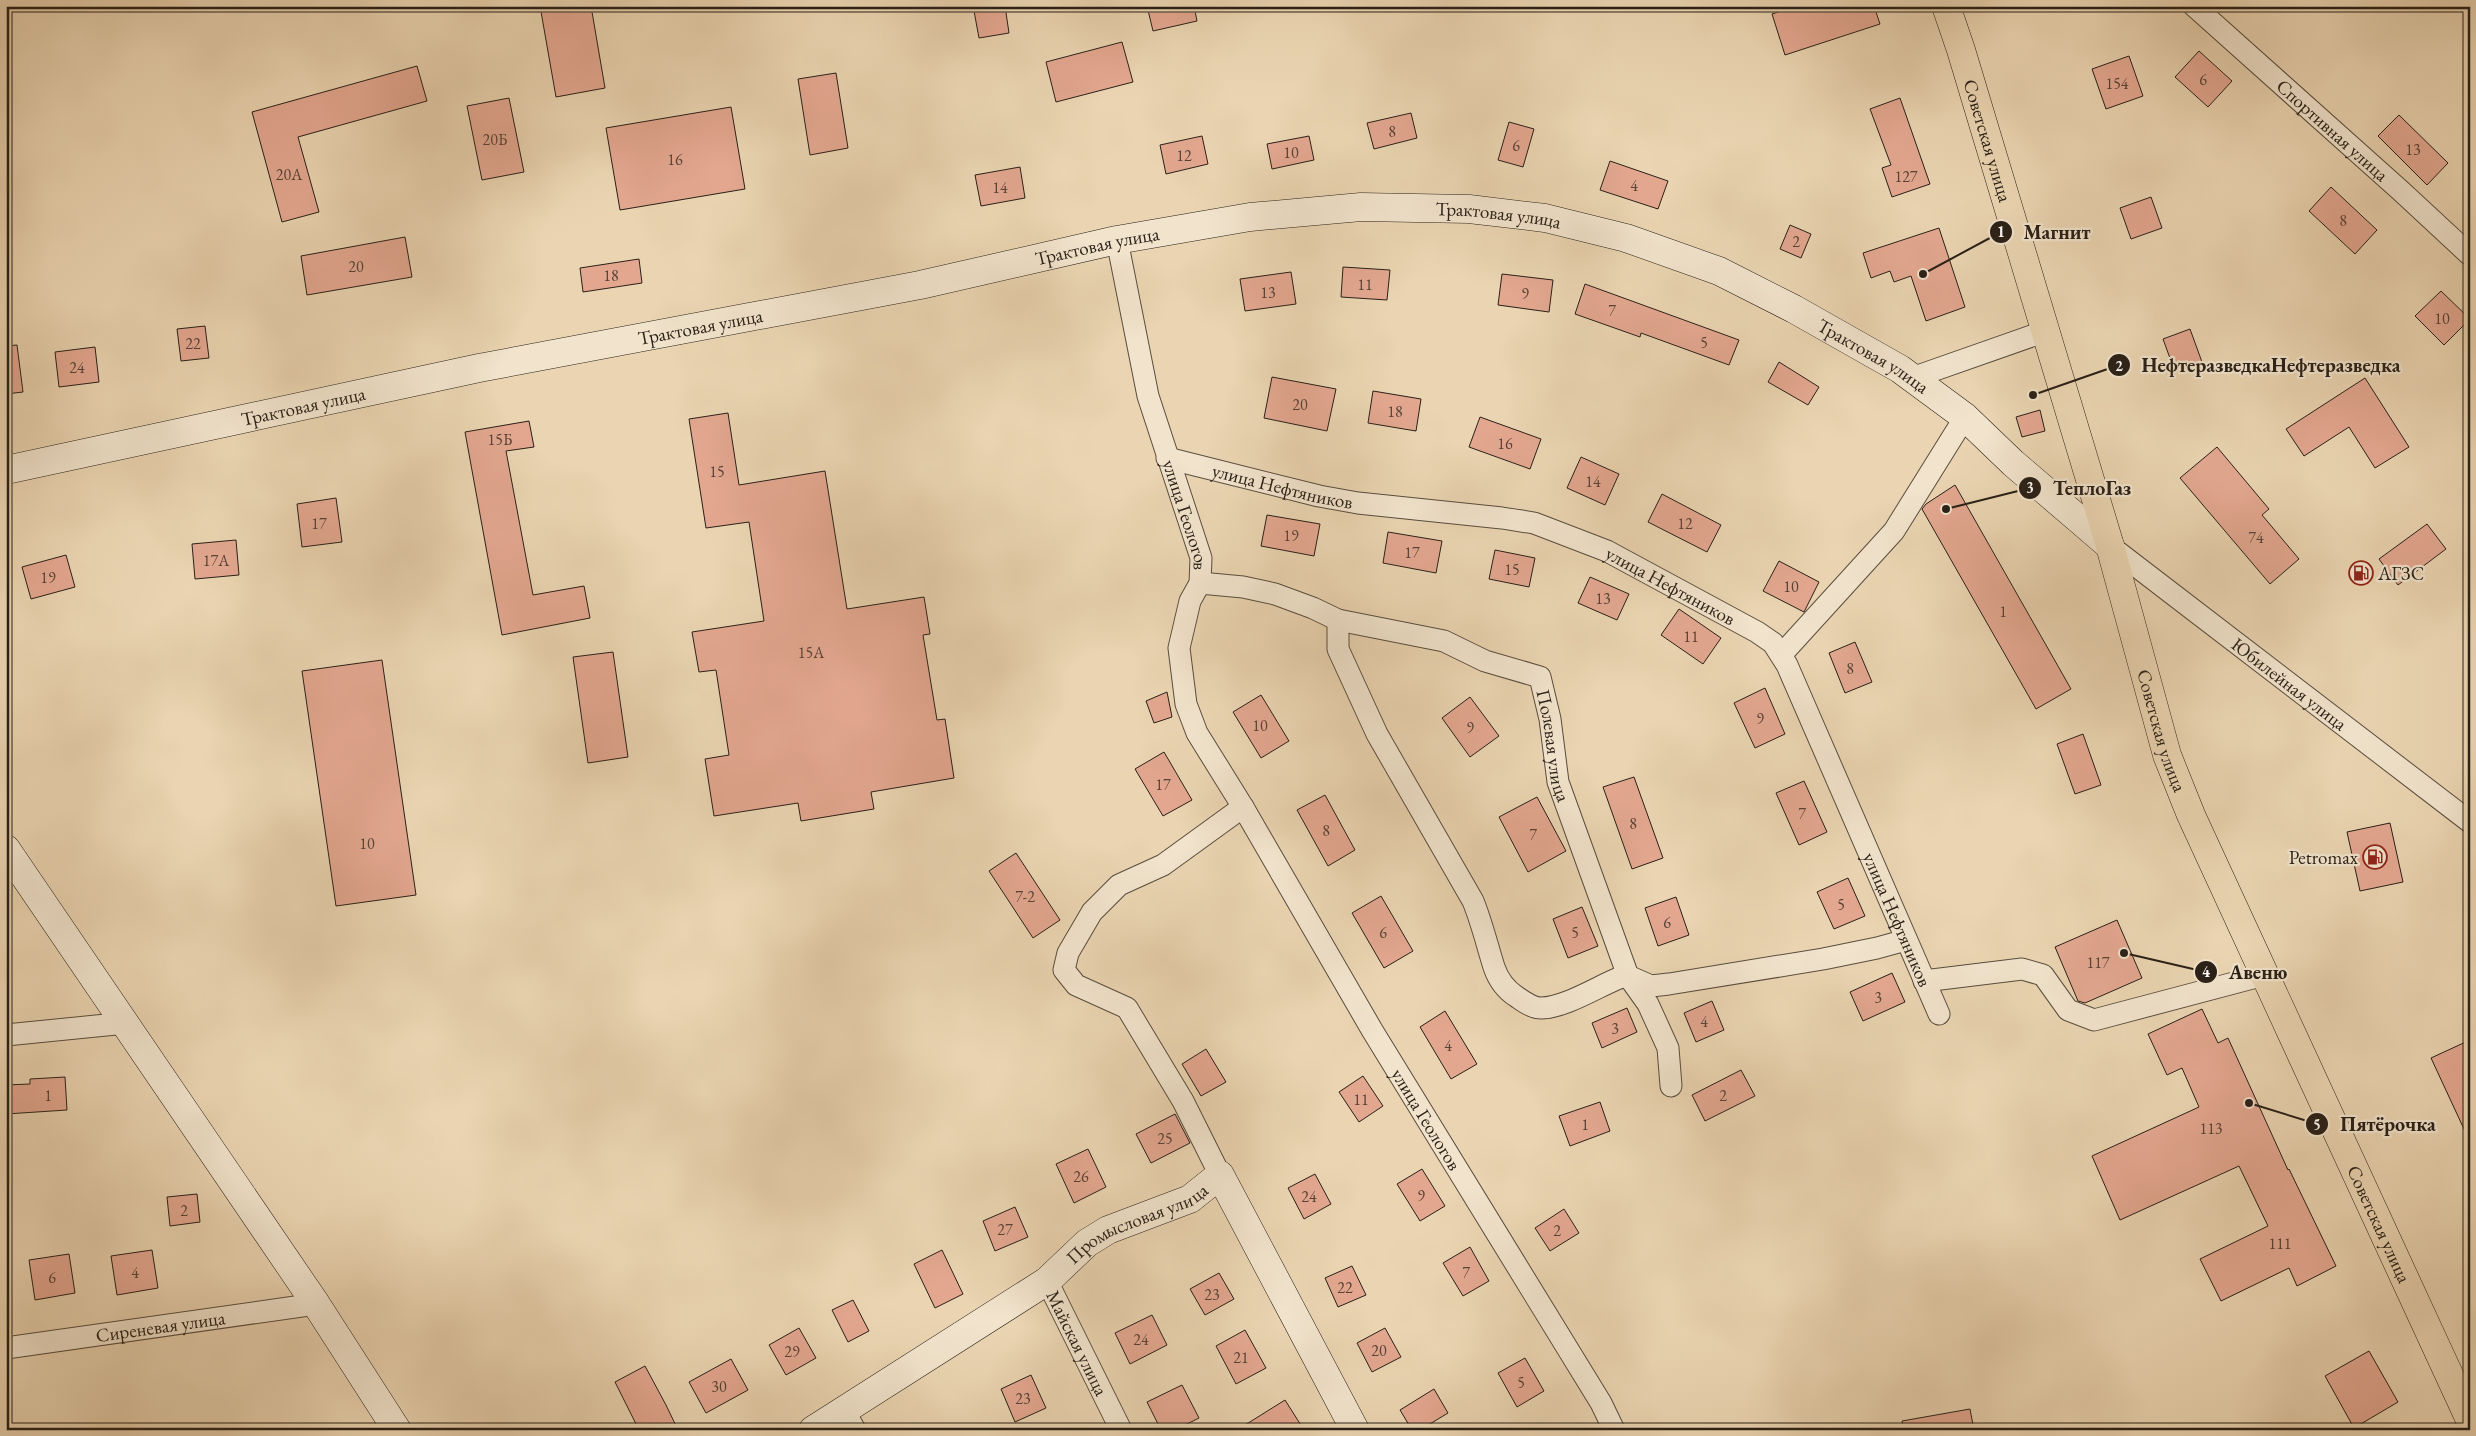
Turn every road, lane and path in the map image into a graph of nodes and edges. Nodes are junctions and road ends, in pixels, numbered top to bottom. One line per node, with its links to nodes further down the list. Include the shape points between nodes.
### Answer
1 (1946, 6): 5 (main road, Советская улица)
2 (2194, 6): 4 (street, Спортивная улица)
3 (1117, 240): 6 (street, Трактовая улица, via 1250,217 1361,208 1469,209 1545,218 1626,238 1719,271 1794,309); 8 (street, улица Геологов, via 1148,396); 9 (street, Трактовая улица, via 920,286 479,368)
4 (2470, 255)
5 (2046, 331): 6 (street); 10 (main road, Советская улица)
6 (1912, 378): 7 (street, Трактовая улица)
7 (1965, 417): 10 (street, Трактовая улица); 13 (street, via 1894,531)
8 (1168, 458): 11 (street, улица Геологов, via 1201,558); 13 (street, улица Нефтяников, via 1329,498 1534,524 1607,551 1757,632)
9 (6, 470)
10 (2110, 546): 15 (street, Юбилейная улица); 18 (main road, Советская улица, via 2167,755)
11 (1200, 583): 12 (street, Полевая улица, via 1275,594); 14 (street, улица Геологов, via 1190,601 1178,648 1186,704 1197,733)
12 (1338, 620): 19 (street, Полевая улица, via 1444,641 1485,662 1540,677 1550,719 1558,782); 19 (street, via 1338,649 1376,734 1474,901 1500,980 1512,994 1538,1008 1554,1006)
13 (1782, 654): 17 (street, улица Нефтяников)
14 (1243, 807): 25 (street, via 1163,865 1119,885 1092,912 1068,953 1064,970 1076,985 1127,1008 1183,1101); 35 (street, улица Геологов, via 1372,1030 1601,1403)
15 (2470, 822)
16 (6, 849): 22 (street)
17 (1906, 940): 19 (street, via 1823,959 1669,984 1651,986); 20 (street, улица Нефтяников)
18 (2264, 975): 20 (street, via 2094,1020 2068,1010 2043,975 2022,969); 30 (main road, Советская улица)
19 (1628, 976): 24 (street, Полевая улица, via 1648,1004 1668,1048)
20 (1924, 981): 21 (street, улица Нефтяников)
21 (1939, 1014)
22 (126, 1023): 23 (street); 27 (street)
23 (6, 1035)
24 (1671, 1086)
25 (1220, 1176): 26 (street, Промысловая улица, via 1190,1199 1108,1230 1087,1243); 34 (street, Промысловая улица)
26 (1047, 1281): 29 (street, Промысловая улица); 33 (street, Майская улица)
27 (316, 1304): 28 (street, Сиреневая улица); 31 (street)
28 (6, 1348)
29 (849, 1420): 32 (street, Промысловая улица)
30 (2470, 1420)
31 (397, 1430)
32 (813, 1430)
33 (1121, 1430)
34 (1355, 1430)
35 (1614, 1430)

